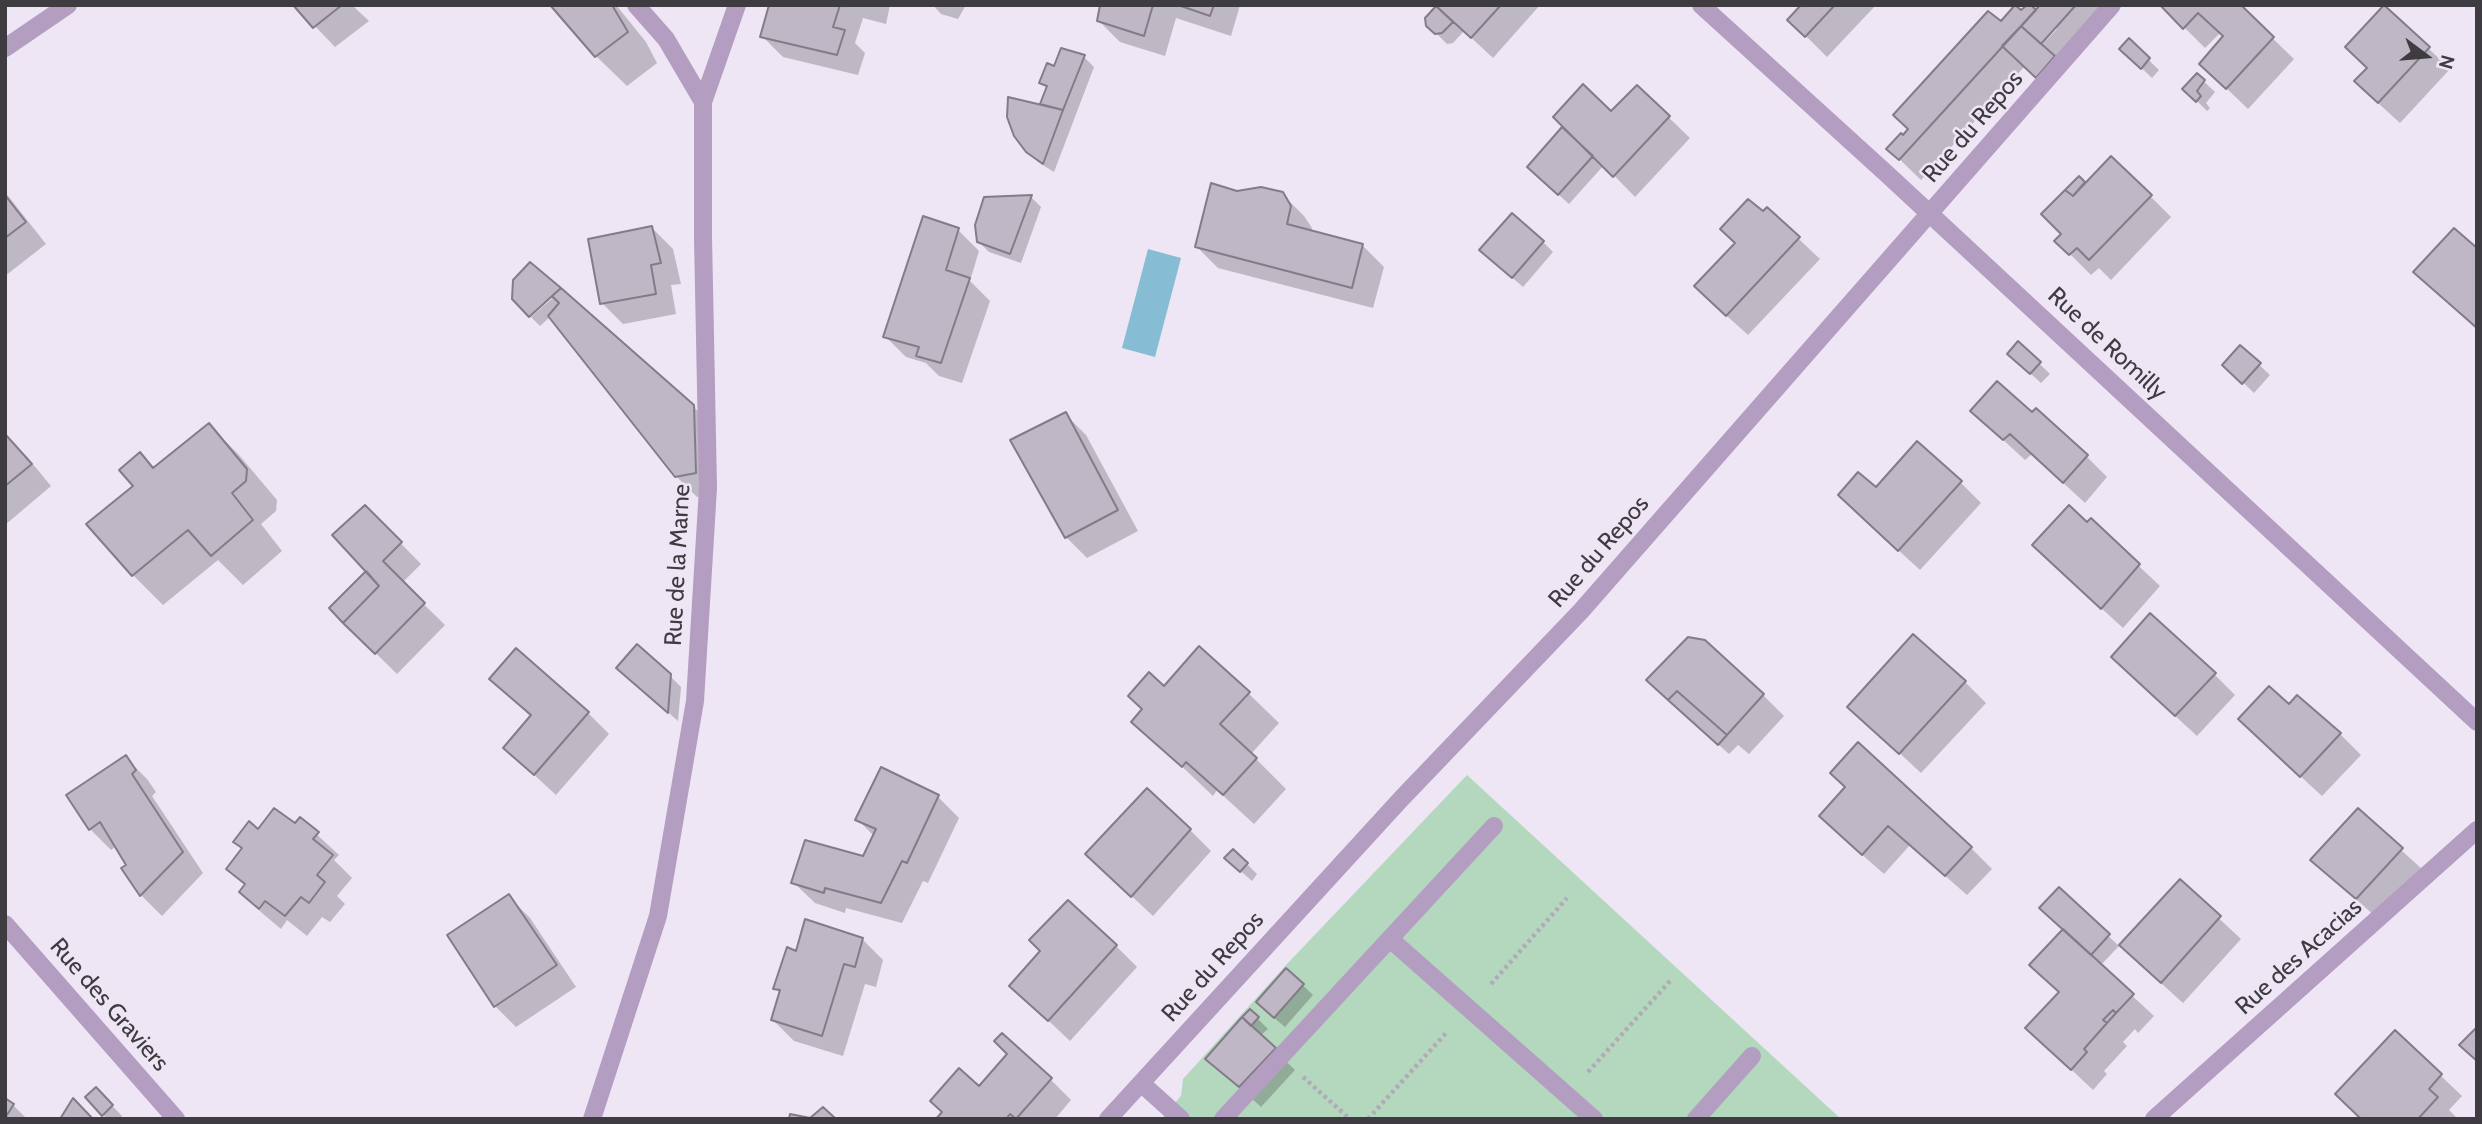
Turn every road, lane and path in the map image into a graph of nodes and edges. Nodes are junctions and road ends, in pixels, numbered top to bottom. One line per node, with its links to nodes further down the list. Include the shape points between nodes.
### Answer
1 (68, 5): 6 (street)
2 (636, 5): 7 (street, via 666,39)
3 (737, 5): 7 (street, Rue de la Marne)
4 (1701, 5): 8 (street, Rue de Romilly)
5 (2112, 5): 8 (street, Rue du Repos)
6 (5, 48)
7 (703, 102): 20 (street, Rue de la Marne, via 708,488 695,701 658,916)
8 (1930, 213): 9 (street, Rue de Romilly); 17 (street, Rue du Repos, via 1581,611)
9 (2477, 722)
10 (1494, 827): 13 (street)
11 (2477, 830): 27 (street, Rue des Acacias)
12 (5, 924): 19 (street, Rue des Graviers)
13 (1390, 939): 16 (street); 18 (street)
14 (1670, 982): 18 (path)
15 (1752, 1056): 26 (street)
16 (1280, 1057): 23 (street); 24 (path)
17 (1141, 1083): 21 (street, Rue du Repos); 22 (street)
18 (1567, 1095): 25 (street)
19 (176, 1119)
20 (592, 1119)
21 (1108, 1119)
22 (1181, 1119)
23 (1223, 1119)
24 (1350, 1119)
25 (1594, 1119)
26 (1696, 1119)
27 (2154, 1119)

